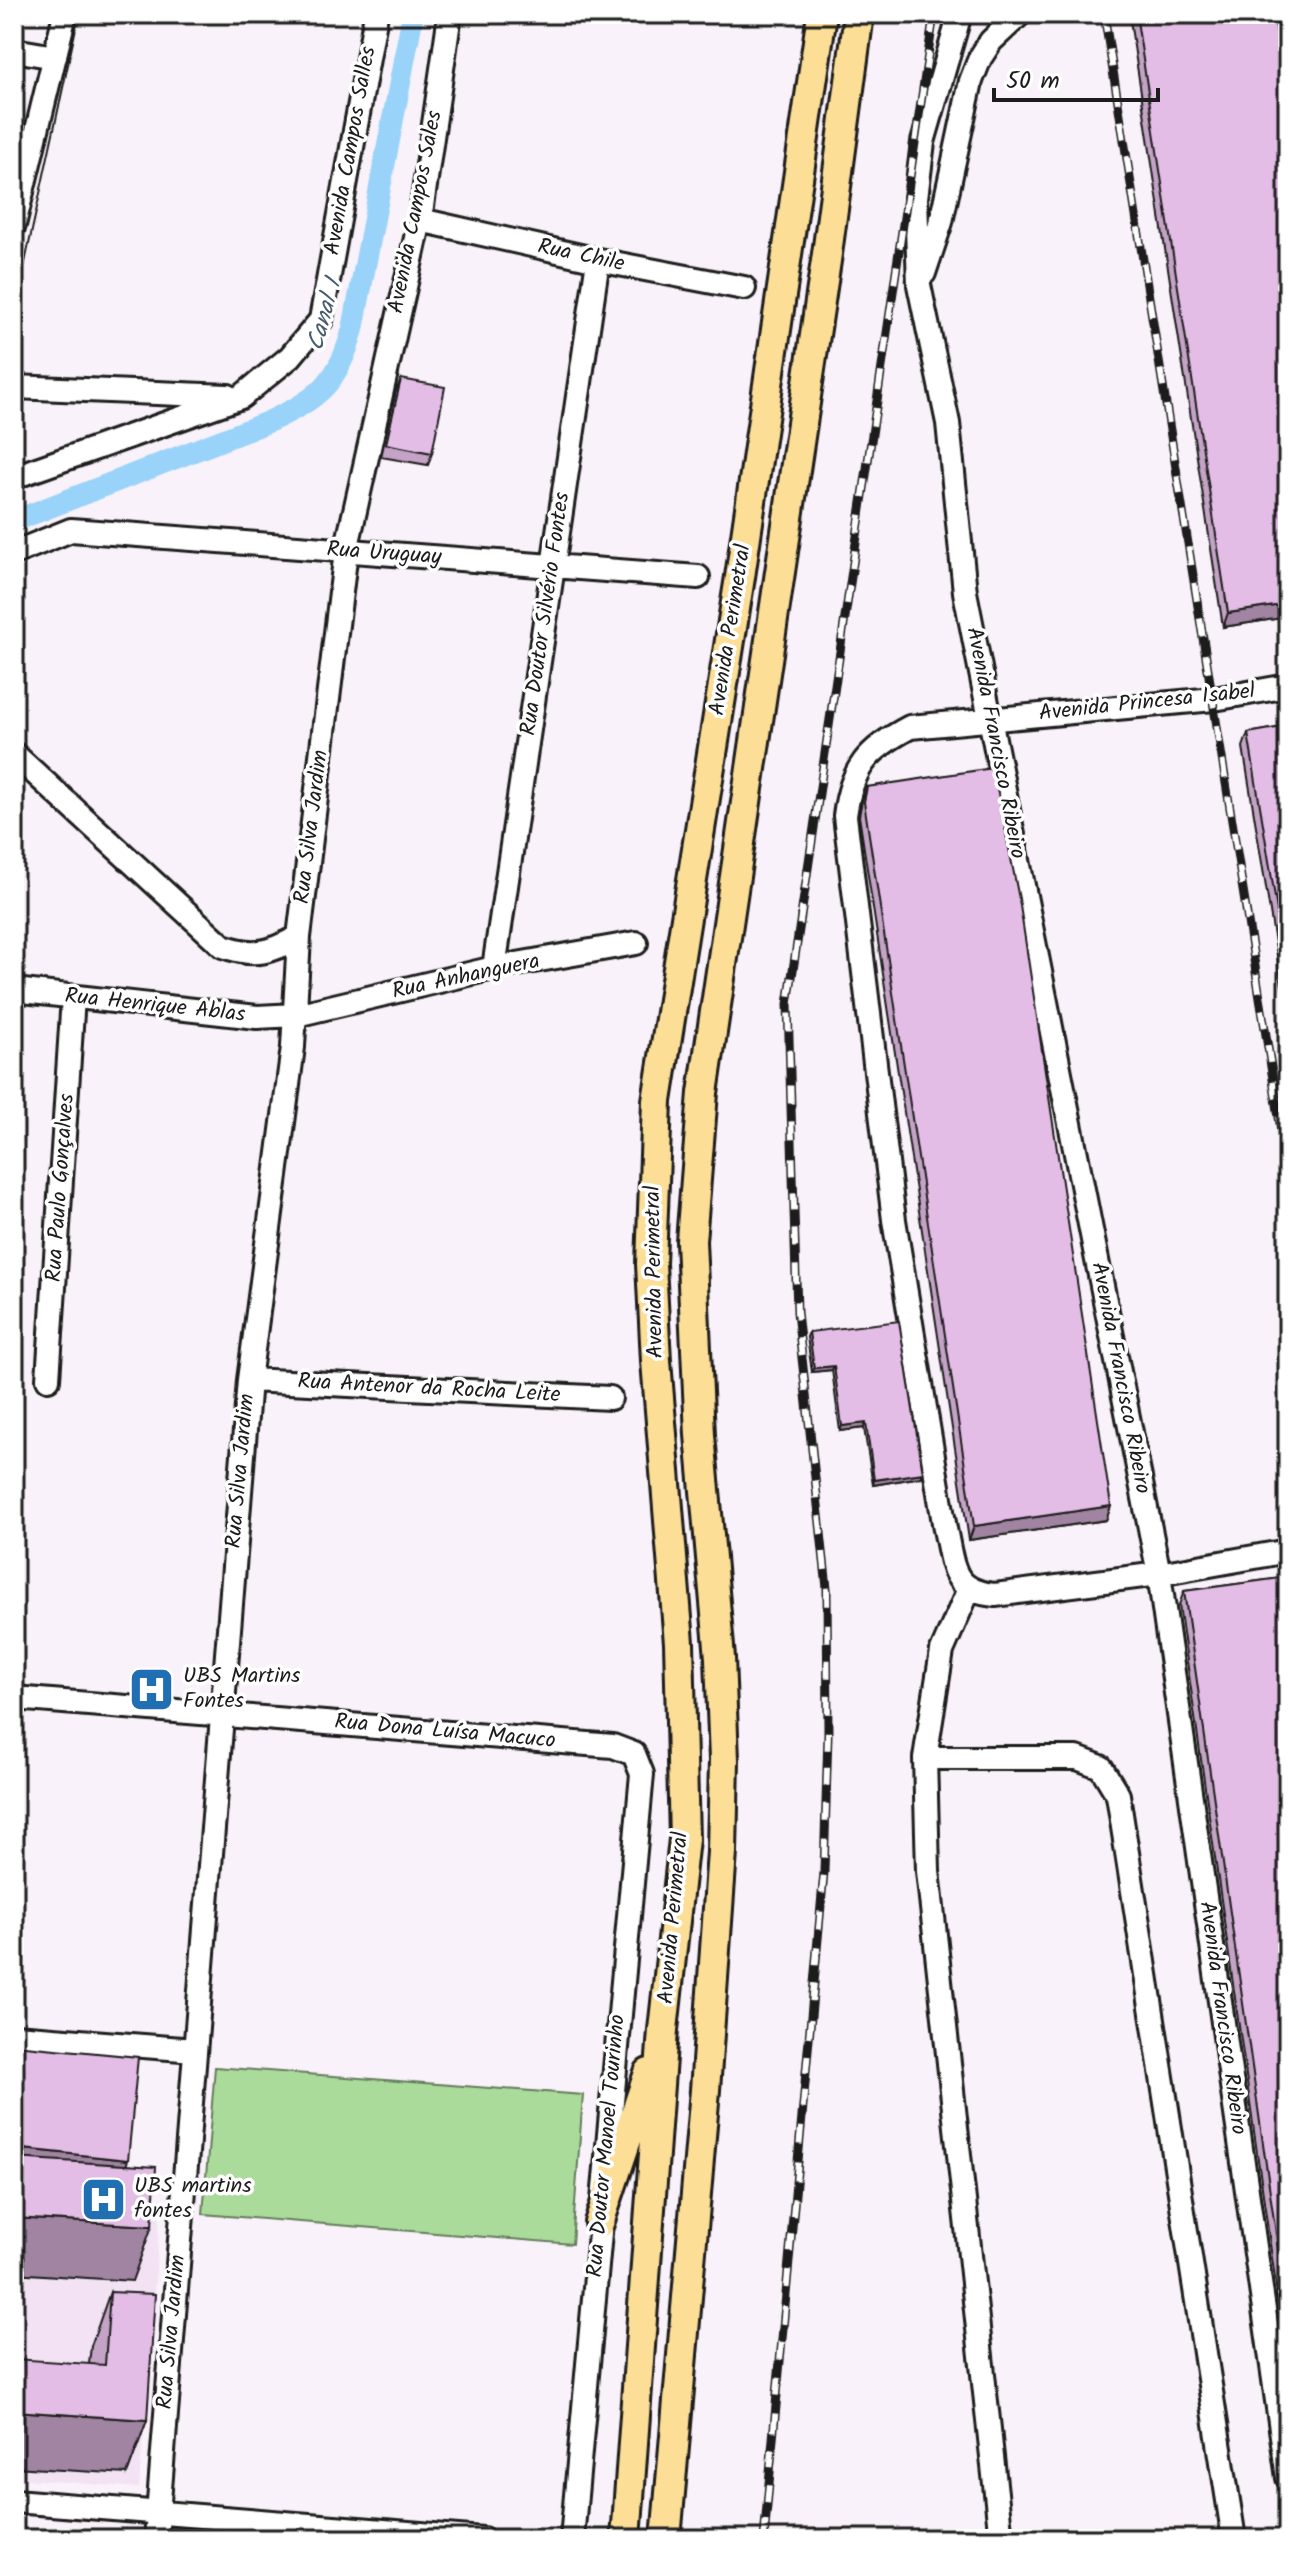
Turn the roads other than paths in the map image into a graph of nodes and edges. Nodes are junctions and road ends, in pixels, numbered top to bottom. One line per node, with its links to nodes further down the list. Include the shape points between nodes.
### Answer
1 (65, 14): 11 (street)
2 (376, 14): 19 (street, Avenida Campos Salles, via 321,320 290,357)
3 (450, 14): 13 (street, Avenida Campos Sales)
4 (822, 14): 45 (main road, Avenida Perimetral, via 657,1101 651,1264 679,1643 684,1839)
5 (859, 14): 57 (main road, Avenida Perimetral, via 703,1093 691,1241 724,1760 705,2090)
6 (960, 14): 16 (street, Avenida Francisco Ribeiro, via 923,142 916,198)
7 (1020, 14): 16 (street, via 991,41 971,81 941,222)
8 (1284, 14): 9 (street)
9 (1288, 41)
10 (14, 50): 11 (street)
11 (55, 57): 12 (street)
12 (18, 190): 14 (street)
13 (420, 220): 15 (street, Rua Chile); 20 (street, Avenida Campos Sales)
14 (14, 225)
15 (598, 260): 17 (street, Rua Chile); 24 (street, Rua Doutor Silvério Fontes)
16 (919, 285): 27 (street, Avenida Francisco Ribeiro, via 948,423 965,592)
17 (744, 288)
18 (14, 387): 19 (street)
19 (241, 397): 21 (street, Avenida Campos Salles)
20 (376, 408): 22 (street, Rua Silva Jardim)
21 (14, 477)
22 (346, 551): 23 (street, Rua Uruguay, via 71,530); 24 (street, Rua Uruguay); 29 (street, Rua Silva Jardim)
23 (14, 553)
24 (552, 566): 25 (street, Rua Uruguay); 31 (street, Rua Doutor Silvério Fontes)
25 (698, 577)
26 (1288, 686): 27 (street, Avenida Princesa Isabel, via 1214,699)
27 (991, 719): 39 (street, Avenida Francisco Ribeiro); 40 (street, Avenida Princesa Isabel, via 910,727 886,739 862,761 848,788 845,816 894,1220 945,1529 953,1566)
28 (14, 754): 29 (street, via 223,946 261,953)
29 (299, 937): 34 (street, Rua Silva Jardim)
30 (636, 943): 31 (street, Rua Anhanguera)
31 (494, 968): 34 (street, Rua Anhanguera)
32 (14, 990): 33 (street, Rua Henrique Ablas)
33 (73, 997): 34 (street, Rua Henrique Ablas, via 257,1017); 35 (street, Rua Paulo Gonçalves)
34 (296, 1015): 36 (street, Rua Silva Jardim)
35 (48, 1379)
36 (249, 1380): 37 (street, Rua Antenor da Rocha Leite); 42 (street, Rua Silva Jardim)
37 (610, 1398)
38 (1288, 1551): 39 (street)
39 (1159, 1574): 40 (street, via 995,1595); 49 (street, Avenida Francisco Ribeiro)
40 (969, 1589): 44 (street, via 942,1651)
41 (14, 1698): 42 (street, Rua Dona Luísa Macuco)
42 (222, 1714): 43 (street, Rua Dona Luísa Macuco, via 613,1746); 47 (street, Rua Silva Jardim)
43 (634, 1754): 48 (street, Rua Doutor Manoel Tourinho, via 642,1774)
44 (925, 1758): 58 (street, via 928,1871); 59 (street, via 1077,1758 1101,1767 1118,1795)
45 (663, 2030): 48 (main road); 56 (main road, Avenida Perimetral)
46 (15, 2036): 47 (street)
47 (195, 2050): 52 (street, Rua Silva Jardim)
48 (599, 2223): 55 (street, Rua Doutor Manoel Tourinho)
49 (1283, 2404): 50 (street, Avenida Francisco Ribeiro)
50 (1288, 2478)
51 (14, 2501): 52 (street)
52 (158, 2513): 53 (street, Rua Silva Jardim); 54 (street)
53 (156, 2539)
54 (483, 2539)
55 (572, 2539)
56 (626, 2539)
57 (666, 2539)
58 (1001, 2539)
59 (1234, 2539)

